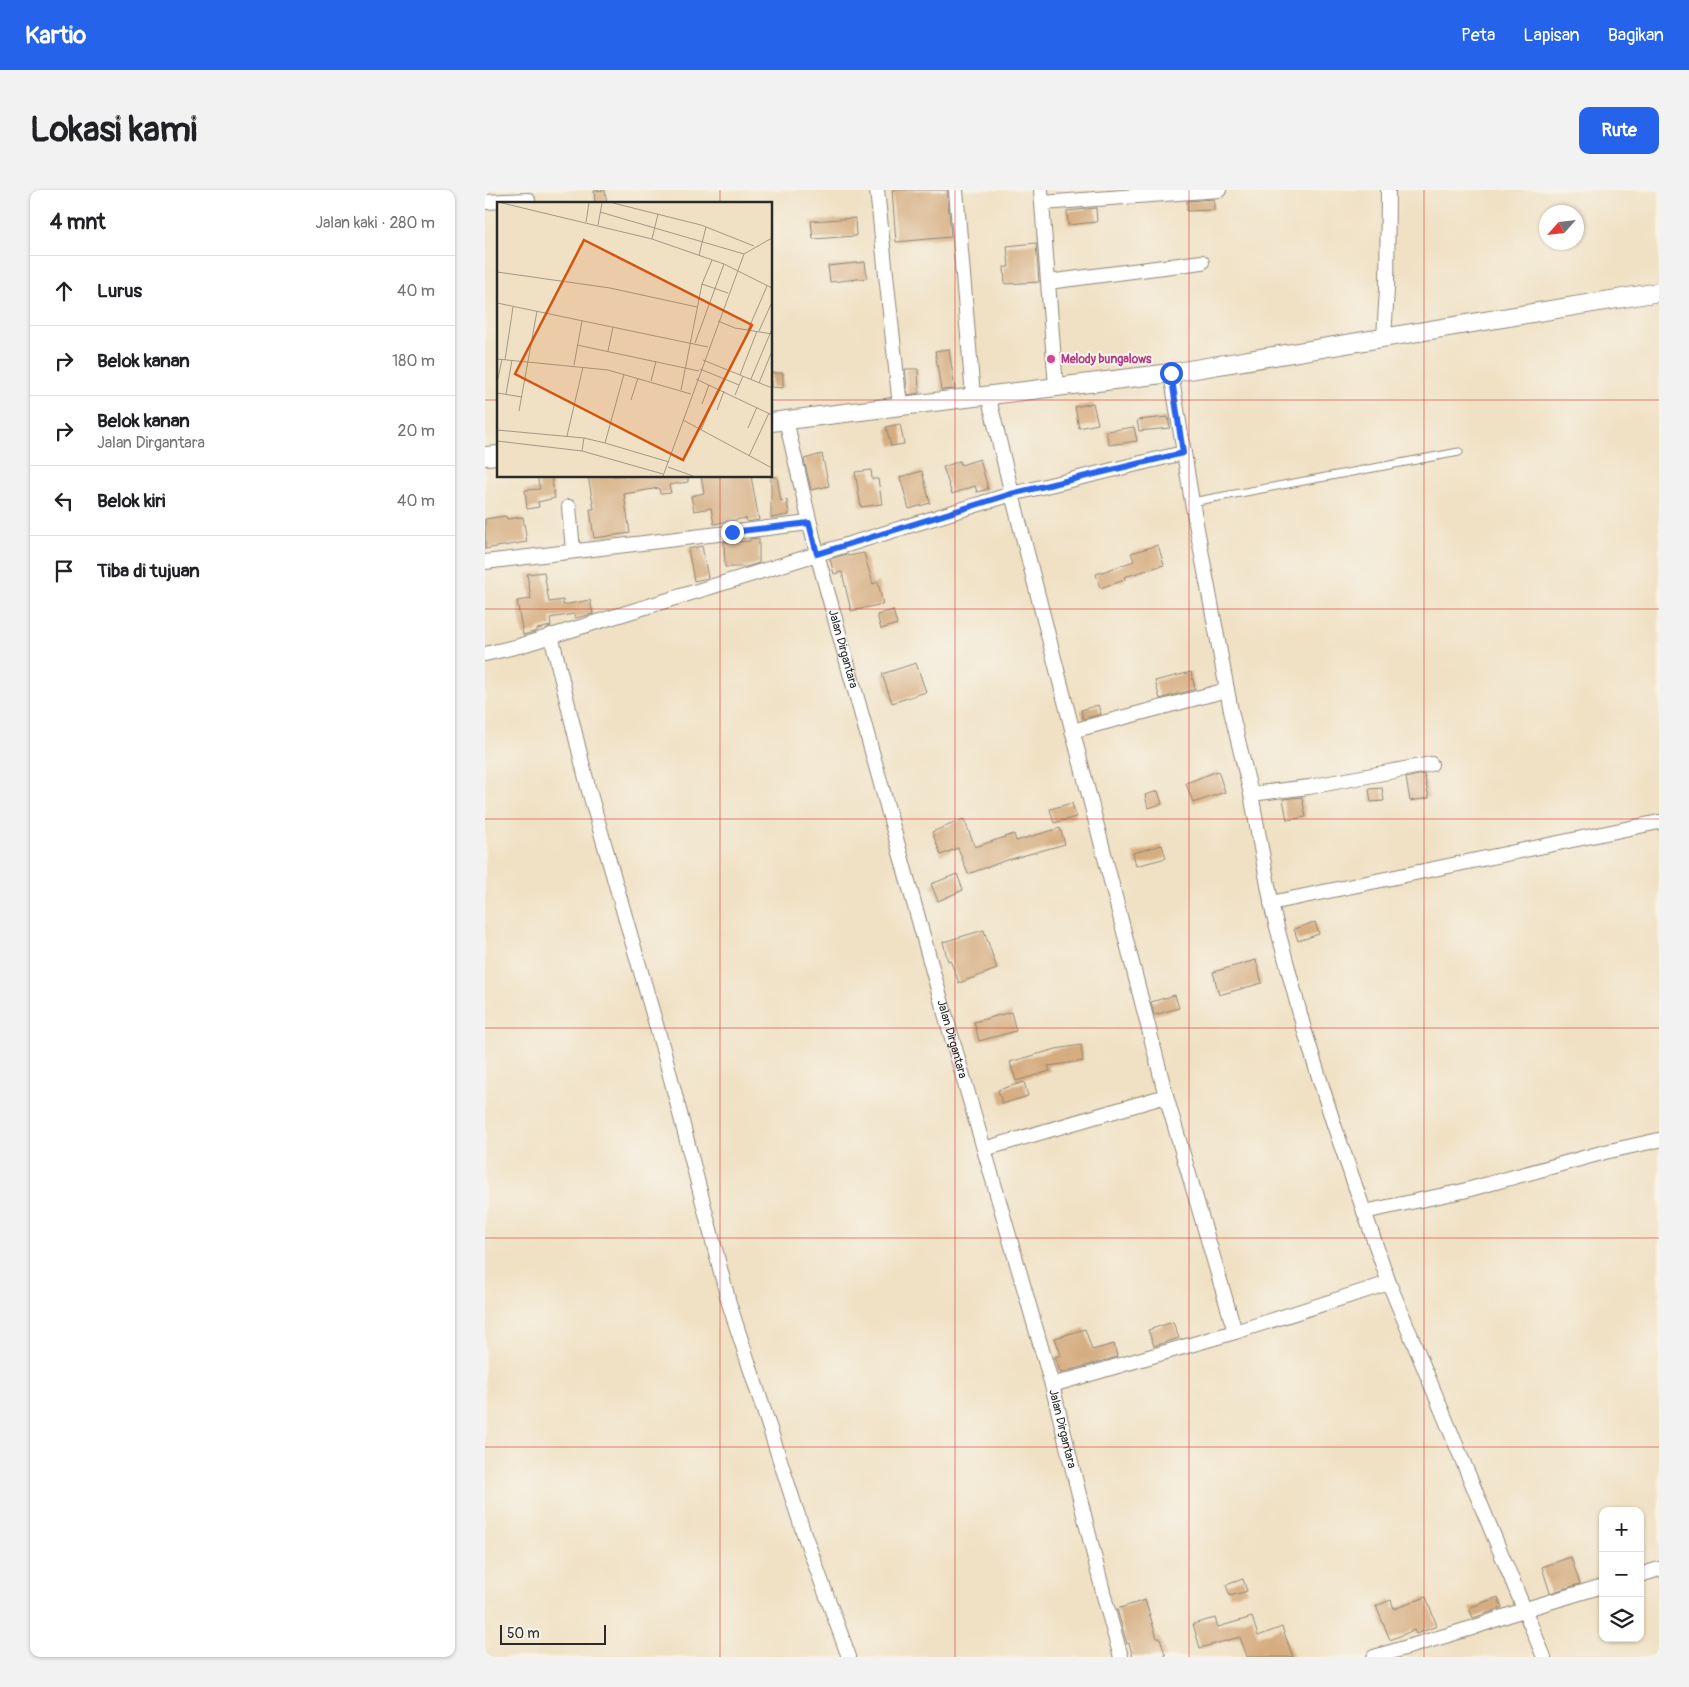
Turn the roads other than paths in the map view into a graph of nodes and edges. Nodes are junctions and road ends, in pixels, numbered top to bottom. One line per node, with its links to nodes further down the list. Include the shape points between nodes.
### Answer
1 (877, 190): 15 (street)
2 (956, 190): 14 (street)
3 (1219, 190): 5 (street)
4 (1388, 190): 11 (street)
5 (1042, 196): 9 (street)
6 (527, 198): 7 (street)
7 (485, 202)
8 (1202, 262): 9 (street)
9 (1048, 282): 13 (street)
10 (1659, 292): 11 (street)
11 (1384, 337): 12 (street)
12 (1171, 373): 13 (street); 18 (street)
13 (1056, 387): 14 (street)
14 (981, 395): 15 (street); 19 (street)
15 (900, 406): 16 (street)
16 (779, 421): 22 (street, Jalan Dirgantara)
17 (1459, 452): 20 (lane)
18 (1183, 453): 19 (street); 20 (street)
19 (1011, 494): 24 (street); 29 (street)
20 (1192, 502): 28 (street)
21 (569, 507): 23 (street)
22 (809, 523): 23 (street); 24 (street, Jalan Dirgantara)
23 (573, 550): 25 (street)
24 (817, 554): 26 (street); 36 (street, Jalan Dirgantara)
25 (485, 562)
26 (551, 635): 27 (street); 45 (street, via 729,1303 803,1531)
27 (485, 654)
28 (1227, 690): 29 (street); 31 (street)
29 (1072, 731): 34 (street)
30 (1431, 764): 31 (street, via 1309,787)
31 (1251, 794): 33 (street)
32 (1659, 822): 33 (street)
33 (1271, 903): 37 (street, via 1307,1039)
34 (1166, 1096): 36 (street); 39 (street)
35 (1659, 1140): 37 (street, via 1463,1191)
36 (984, 1149): 40 (street, Jalan Dirgantara)
37 (1365, 1212): 38 (street)
38 (1389, 1283): 39 (street); 44 (street)
39 (1235, 1332): 40 (street)
40 (1052, 1385): 46 (street, Jalan Dirgantara)
41 (1659, 1569): 42 (street)
42 (1644, 1574)
43 (1599, 1587): 44 (street)
44 (1525, 1609): 47 (street); 48 (street)
45 (849, 1657)
46 (1121, 1657)
47 (1374, 1657)
48 (1544, 1657)

